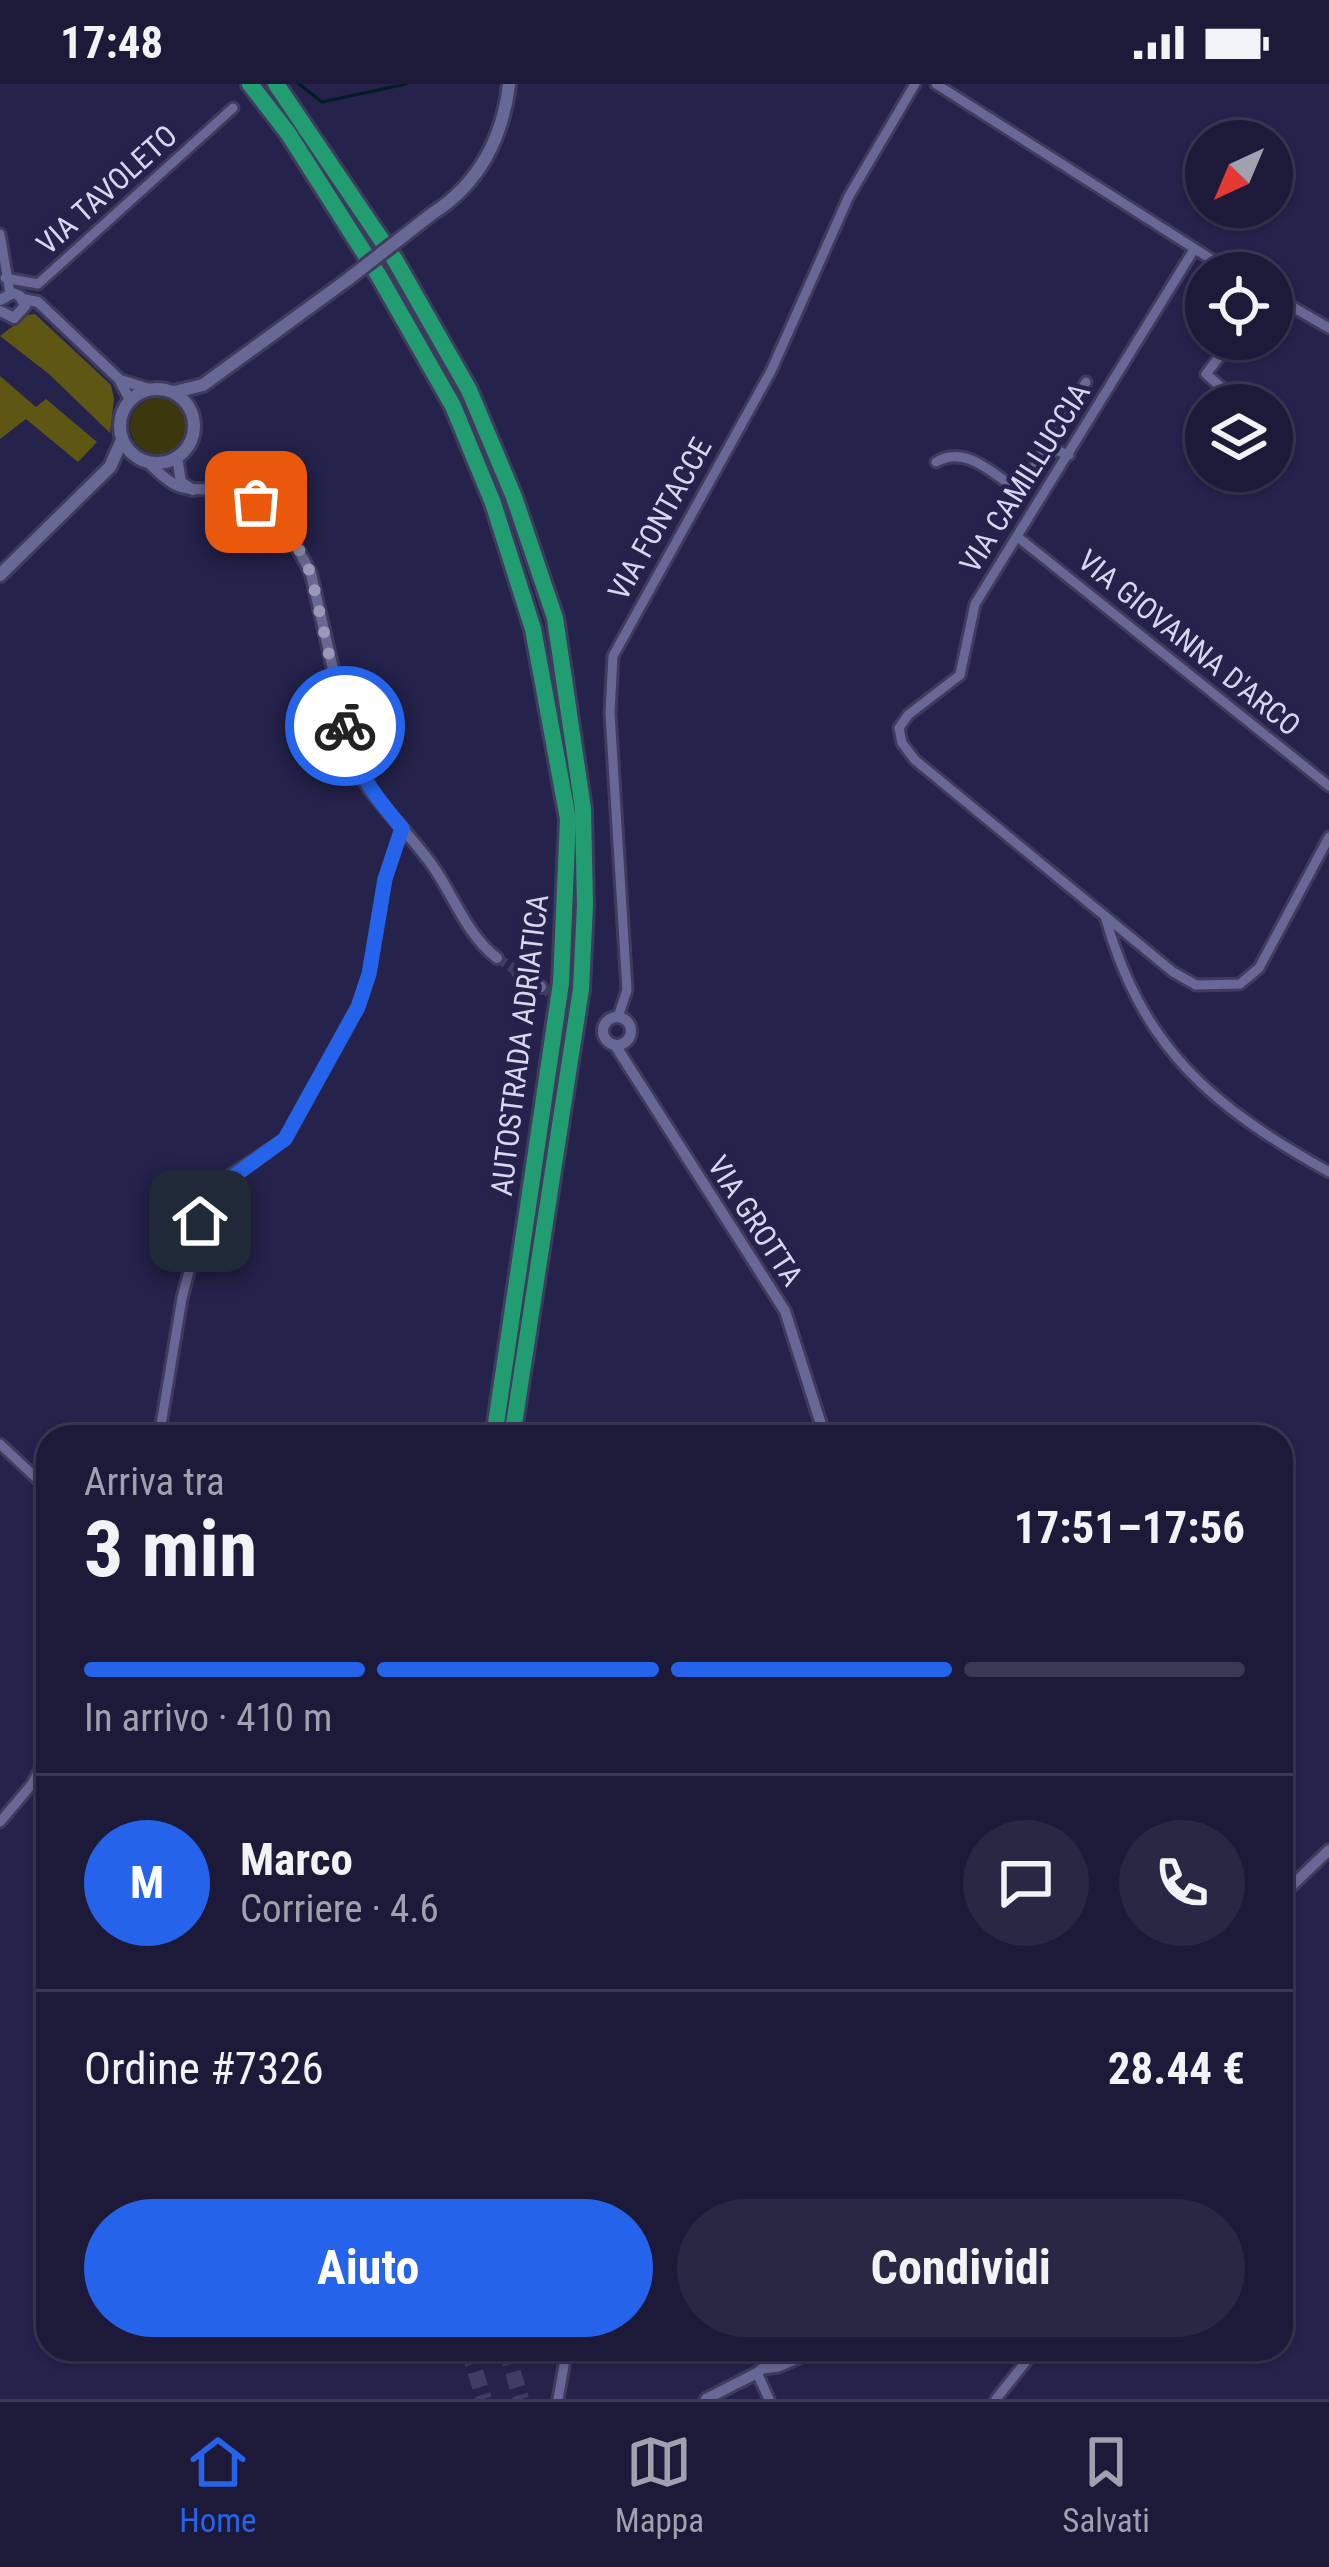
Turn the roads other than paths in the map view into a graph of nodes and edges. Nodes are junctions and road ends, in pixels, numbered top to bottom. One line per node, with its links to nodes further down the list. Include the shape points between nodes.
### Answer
1 (250, 84): 49 (highway, AUTOSTRADA ADRIATICA, via 380,276 453,406 533,629 568,819 561,983)
2 (276, 84): 50 (highway, AUTOSTRADA ADRIATICA, via 395,260 469,390 556,618 583,809 582,968)
3 (509, 84): 23 (main road, bridge, via 490,151 462,190)
4 (915, 84): 45 (street, VIA FONTACCE, via 849,196 771,371 613,656 627,990)
5 (935, 84): 8 (street)
6 (232, 108): 10 (street, VIA TAVOLETO, via 38,284)
7 (0, 234): 9 (street)
8 (1193, 251): 30 (street, VIA CAMILLUCCIA)
9 (1, 258): 10 (street)
10 (5, 278): 11 (street)
11 (3, 297): 12 (street)
12 (23, 299): 15 (street); 16 (street)
13 (1293, 307): 17 (street)
14 (0, 312): 16 (street)
15 (50, 314): 16 (street); 20 (street)
16 (18, 316): 18 (street)
17 (1329, 328)
18 (0, 332)
19 (1217, 360): 22 (street, via 1206,374)
20 (119, 379): 24 (street); 26 (street)
21 (1086, 382): 29 (street)
22 (1218, 384)
23 (202, 386): 25 (main road); 27 (main road)
24 (149, 389): 25 (main road); 26 (main road)
25 (171, 392): 27 (main road)
26 (130, 400): 28 (main road, via 120,419)
27 (191, 412): 31 (main road, via 193,436)
28 (122, 440): 32 (main road); 34 (main road)
29 (1047, 447): 30 (street); 33 (street, via 1019,491 962,454)
30 (1069, 455): 36 (street, VIA CAMILLUCCIA)
31 (177, 458): 32 (main road); 35 (street, via 181,482)
32 (142, 460): 34 (main road); 35 (street, via 180,490)
33 (936, 462)
34 (110, 467): 37 (main road)
35 (196, 492): 39 (street, via 256,502 301,552 356,768)
36 (1019, 538): 38 (street, VIA GIOVANNA D'ARCO); 41 (street, VIA CAMILLUCCIA, via 975,604 960,675 908,715 899,728 902,743)
37 (0, 575)
38 (1329, 786)
39 (402, 828): 42 (street); 48 (street, via 358,1007 285,1139 229,1176 207,1202)
40 (1329, 837): 41 (street, VIA CAMILLUCCIA, via 1259,968 1240,984 1196,985)
41 (1105, 916): 47 (street, via 1133,994 1185,1070 1227,1108)
42 (497, 958)
43 (519, 972): 44 (street)
44 (541, 987)
45 (614, 1018): 46 (street, via 602,1032); 46 (street, via 627,1021 631,1033)
46 (615, 1046): 51 (street, VIA GROTTA, via 785,1311)
47 (1329, 1172)
48 (161, 1425)
49 (496, 1425)
50 (514, 1425)
51 (821, 1425)
52 (0, 1444): 53 (street)
53 (36, 1478)
54 (36, 1776): 55 (street)
55 (0, 1822)
56 (1329, 1850): 57 (street)
57 (1293, 1884)
58 (565, 2361): 63 (street)
59 (771, 2361): 62 (street)
60 (792, 2361): 62 (street)
61 (1026, 2361): 66 (street)
62 (759, 2371): 64 (street); 65 (street)
63 (558, 2399)
64 (706, 2399)
65 (769, 2399)
66 (996, 2399)

